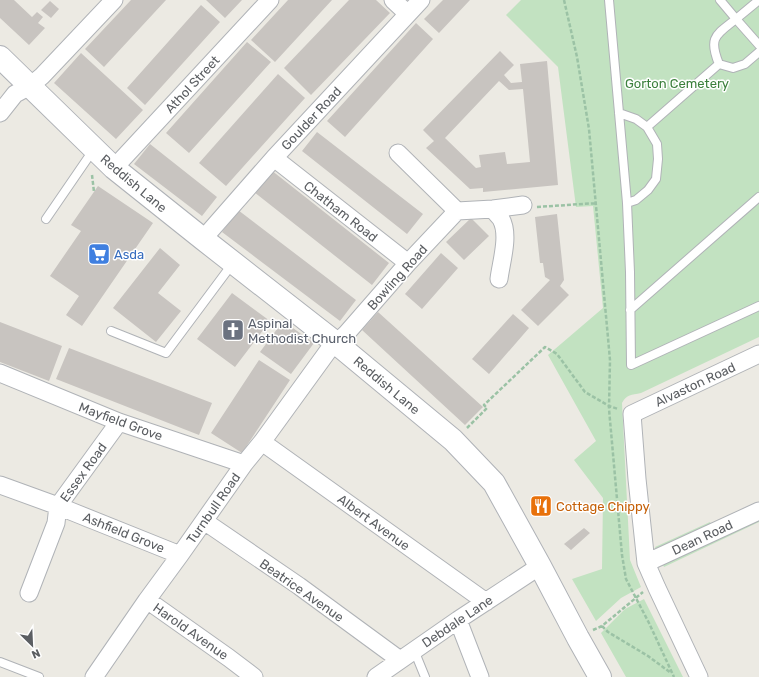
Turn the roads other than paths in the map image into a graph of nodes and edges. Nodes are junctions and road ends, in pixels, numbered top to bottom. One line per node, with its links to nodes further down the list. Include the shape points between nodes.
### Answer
1 (114, 0): 14 (street)
2 (270, 0): 21 (street, Athol Street)
3 (393, 0): 8 (street)
4 (421, 0): 8 (street, Goulder Road)
5 (609, 0): 16 (lane)
6 (720, 0): 9 (lane)
7 (759, 0): 9 (lane)
8 (408, 14): 20 (street, Goulder Road)
9 (736, 19): 10 (lane); 13 (lane, via 714,39 713,46)
10 (759, 45)
11 (759, 52): 13 (lane, via 745,64 733,68)
12 (0, 58): 14 (main road, Reddish Lane)
13 (719, 64): 17 (lane)
14 (30, 86): 15 (street, via 15,94); 18 (main road, Reddish Lane)
15 (0, 113)
16 (619, 113): 17 (lane); 23 (lane)
17 (647, 126): 23 (lane, via 657,144 656,178 648,190 636,200)
18 (94, 149): 21 (main road, Reddish Lane); 27 (lane)
19 (398, 153): 26 (street)
20 (274, 158): 28 (street, Goulder Road); 30 (street, Chatham Road)
21 (114, 168): 28 (main road, Reddish Lane)
22 (759, 197): 33 (lane)
23 (627, 203): 33 (lane)
24 (523, 205): 25 (street)
25 (493, 209): 26 (street); 31 (street, via 505,230)
26 (457, 211): 30 (street, Bowling Road)
27 (46, 219)
28 (203, 239): 29 (main road, Reddish Lane)
29 (233, 263): 34 (lane, via 166,353); 35 (main road, Reddish Lane)
30 (408, 263): 35 (street, Bowling Road)
31 (499, 279)
32 (759, 306): 33 (lane, via 631,365)
33 (630, 310)
34 (111, 331)
35 (336, 343): 39 (street, Turnbull Road); 47 (main road, Reddish Lane, via 453,440 494,483)
36 (759, 354): 46 (street, Alvaston Road, via 632,414)
37 (0, 373): 38 (street, Mayfield Grove)
38 (119, 422): 40 (street, Mayfield Grove); 42 (street, Essex Road)
39 (262, 442): 40 (street, Turnbull Road); 50 (street, Albert Avenue)
40 (244, 464): 44 (street, Turnbull Road)
41 (0, 485): 42 (street, Ashfield Grove)
42 (58, 506): 45 (street, Ashfield Grove); 48 (street, Essex Road, via 56,523)
43 (759, 511): 46 (street, Dean Road)
44 (204, 521): 45 (street, Turnbull Road); 53 (street, Beatrice Avenue)
45 (180, 555): 49 (street, Turnbull Road)
46 (646, 563): 62 (street)
47 (540, 566): 50 (street, Debdale Lane); 61 (main road, Reddish Lane)
48 (29, 593)
49 (147, 600): 56 (street, Turnbull Road); 57 (street, Harold Avenue)
50 (486, 602): 51 (street, Debdale Lane)
51 (458, 620): 52 (street, Debdale Lane); 60 (street)
52 (414, 650): 53 (street, Debdale Lane); 59 (lane)
53 (400, 660): 58 (street, Debdale Lane)
54 (0, 662): 55 (lane)
55 (39, 677)
56 (94, 677)
57 (254, 677)
58 (376, 677)
59 (425, 677)
60 (480, 677)
61 (598, 677)
62 (699, 677)

